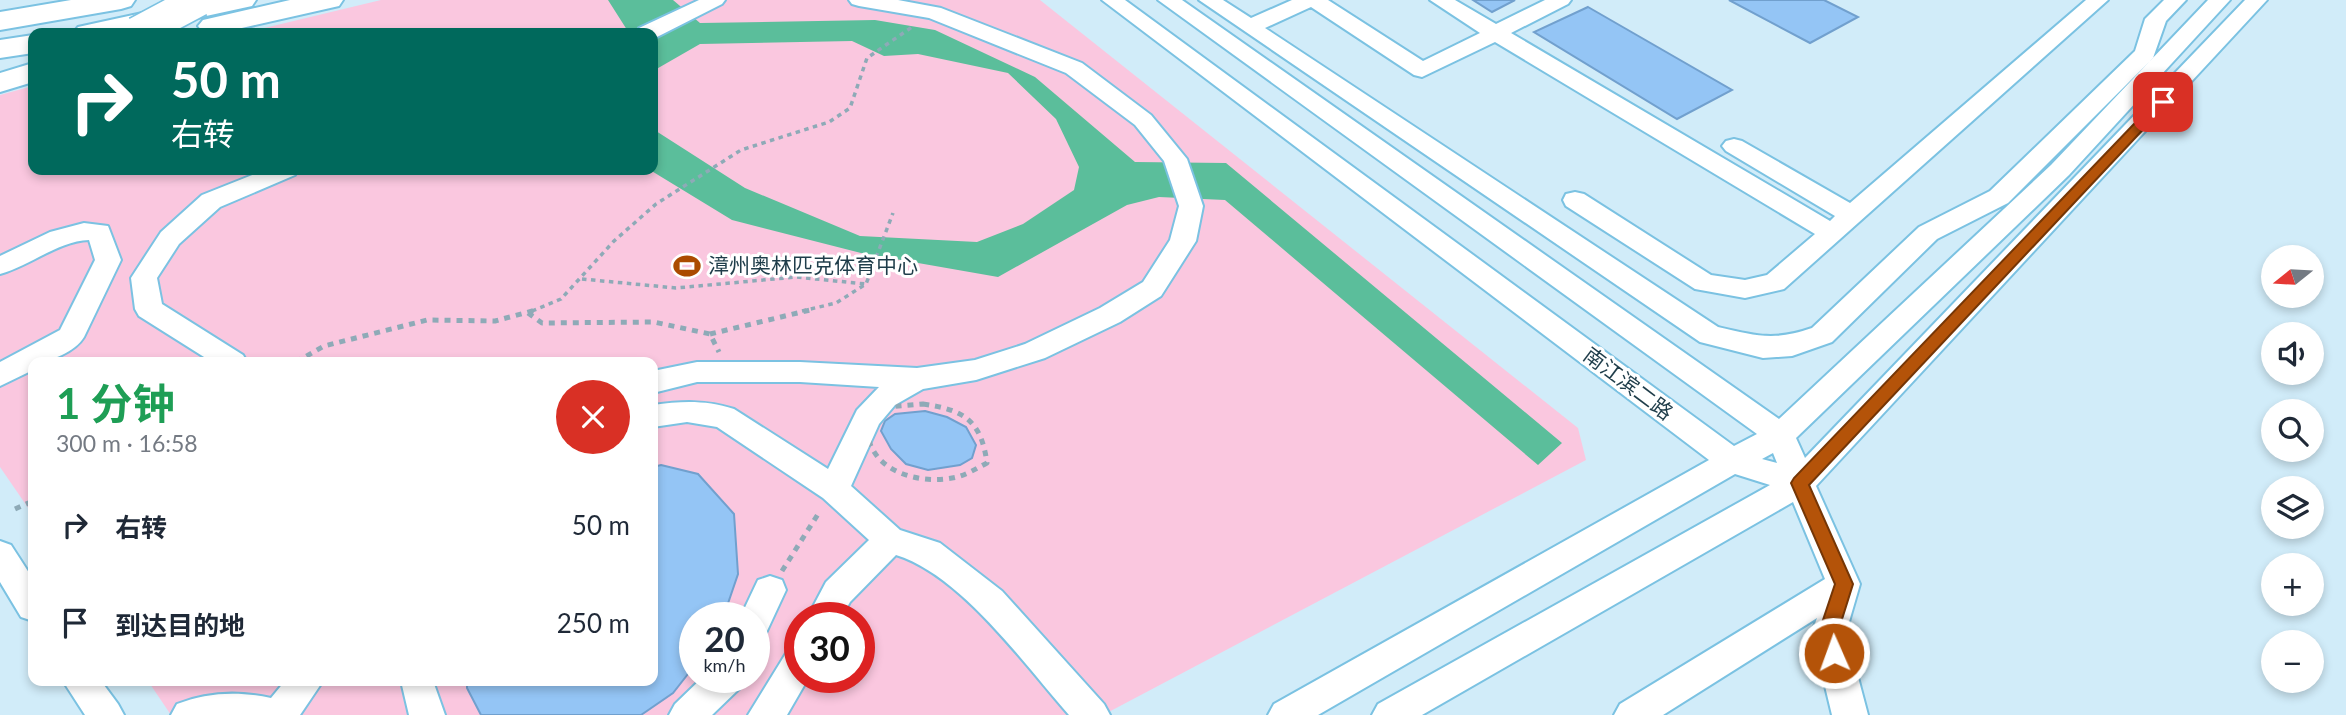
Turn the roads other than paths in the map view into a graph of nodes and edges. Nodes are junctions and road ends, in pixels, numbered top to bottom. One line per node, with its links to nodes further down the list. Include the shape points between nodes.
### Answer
1 (16, 0): 17 (highway)
2 (121, 0): 19 (highway)
3 (199, 0): 22 (highway, bridge)
4 (242, 0): 21 (highway)
5 (329, 0): 23 (highway)
6 (715, 0): 24 (street)
7 (859, 0): 42 (street, via 934,12 1074,68 1143,120 1175,159 1191,206 1183,241 1152,289 1035,351 976,370)
8 (1112, 0): 46 (street, 南江滨二路)
9 (1168, 0): 45 (street)
10 (1209, 0): 20 (street)
11 (1311, 0): 20 (street); 25 (street, via 1422,70)
12 (1440, 0): 25 (street)
13 (1561, 0): 25 (street)
14 (2176, 0): 20 (street, via 2156,19 2145,53 1999,197 1928,233 1822,335 1792,346 1763,348 1710,335)
15 (2220, 0): 45 (street, via 2060,170)
16 (2257, 0): 47 (street)
17 (0, 3)
18 (2085, 3): 35 (street)
19 (0, 21)
20 (1249, 27)
21 (111, 28)
22 (146, 28)
23 (202, 28)
24 (657, 28)
25 (1495, 33): 36 (street)
26 (28, 45): 27 (highway)
27 (0, 50)
28 (28, 61): 29 (highway)
29 (0, 66)
30 (28, 74): 31 (highway)
31 (0, 82)
32 (1734, 146): 35 (street)
33 (274, 175): 39 (street, via 211,201 170,238 145,278 149,309)
34 (1575, 200): 36 (street, via 1704,283 1745,289 1775,284)
35 (1852, 215): 36 (street)
36 (1832, 233)
37 (0, 265): 38 (street, via 58,236 83,230 99,232 108,260 70,337)
38 (33, 357)
39 (225, 357)
40 (28, 360): 41 (street)
41 (0, 375)
42 (917, 379): 43 (street, via 698,372); 48 (street, via 886,397 867,418)
43 (658, 381)
44 (658, 415): 48 (street, via 687,411 724,417)
45 (1780, 435): 46 (street); 47 (street)
46 (1732, 461): 47 (street, 南江滨二路); 66 (street)
47 (1800, 483): 51 (street); 67 (street)
48 (834, 489): 49 (street)
49 (890, 540): 55 (street); 65 (street, via 929,552 990,601)
50 (0, 554): 53 (street)
51 (1844, 584): 68 (street); 69 (street, via 1829,632)
52 (770, 590): 54 (street)
53 (28, 599)
54 (764, 602)
55 (833, 602)
56 (84, 686): 60 (street)
57 (302, 686): 62 (street)
58 (784, 688): 64 (street)
59 (711, 693): 63 (street)
60 (106, 715)
61 (189, 715): 62 (street, via 242,708)
62 (276, 715)
63 (687, 715)
64 (766, 715)
65 (1092, 715)
66 (1286, 715)
67 (1390, 715)
68 (1632, 715)
69 (1850, 715)

